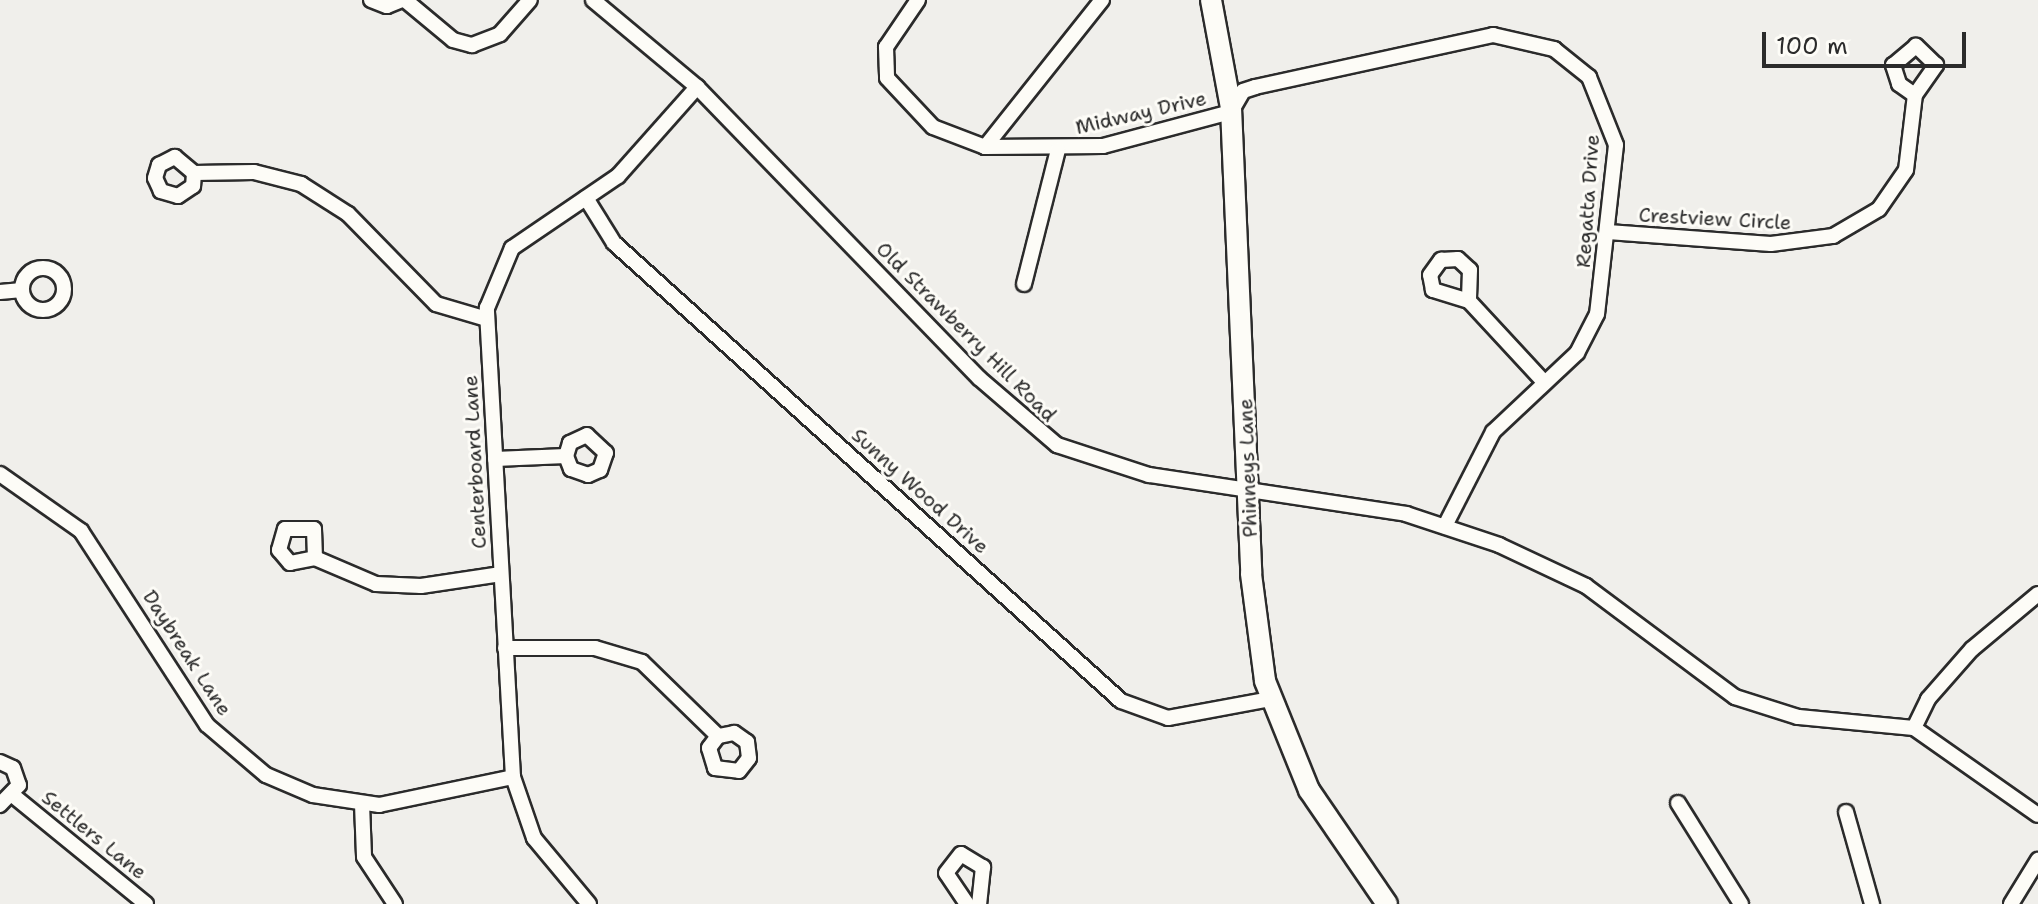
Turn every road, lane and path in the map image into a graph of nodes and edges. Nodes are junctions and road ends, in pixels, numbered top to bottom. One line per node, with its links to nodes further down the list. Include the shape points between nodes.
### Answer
1 (371, 0): 2 (street, via 387,6)
2 (403, 0): 3 (street, via 453,40 472,45 500,34)
3 (530, 0)
4 (593, 0): 8 (street, Old Strawberry Hill Road)
5 (918, 0): 11 (street, Midway Drive, via 886,47 887,78 933,127)
6 (1102, 0): 11 (street)
7 (1211, 0): 10 (main road, Phinneys Lane)
8 (697, 87): 14 (street, Centerboard Lane, via 632,162); 25 (street, Old Strawberry Hill Road, via 1042,436 1109,466)
9 (1915, 95): 15 (street, Crestview Circle, via 1913,148 1900,183 1879,209 1833,236 1771,244)
10 (1231, 112): 12 (street, Midway Drive, via 1103,146); 15 (street, Regatta Drive, via 1243,91 1255,87 1458,40 1493,35 1536,41 1589,77 1610,115 1616,145); 25 (main road, Phinneys Lane)
11 (985, 147): 12 (street, Midway Drive)
12 (1058, 150): 16 (street)
13 (194, 173): 20 (street, via 254,172 314,190 360,224 436,304)
14 (586, 198): 20 (street, Centerboard Lane, via 512,248 489,289); 31 (street, Sunny Wood Drive, via 614,243 1121,701 1168,718)
15 (1608, 232): 21 (street, Regatta Drive, via 1593,325)
16 (1024, 284)
17 (22, 290): 18 (street)
18 (0, 292)
19 (1469, 301): 21 (street)
20 (487, 319): 23 (street, Centerboard Lane)
21 (1544, 382): 26 (street, Regatta Drive, via 1493,432)
22 (566, 456): 23 (street)
23 (495, 459): 28 (street, Centerboard Lane)
24 (0, 474): 38 (street, Daybreak Lane, via 53,505 92,544 187,697 234,751 290,787)
25 (1250, 495): 26 (street, Old Strawberry Hill Road, via 1366,505); 31 (main road, Phinneys Lane, via 1254,607)
26 (1445, 526): 32 (street, Old Strawberry Hill Road, via 1571,576 1691,670 1749,703 1798,717)
27 (315, 558): 28 (street, via 345,576 392,586)
28 (501, 574): 30 (street, Centerboard Lane)
29 (2038, 594): 32 (street, via 1972,649 1928,699)
30 (505, 648): 33 (street, via 627,655 670,683); 35 (street, Centerboard Lane)
31 (1271, 699): 48 (main road, Phinneys Lane, via 1309,790)
32 (1914, 728): 41 (street, Old Strawberry Hill Road)
33 (718, 736)
34 (0, 762): 36 (street, Settlers Lane, via 18,776)
35 (513, 777): 38 (street, Daybreak Lane, via 418,800); 45 (street, Centerboard Lane, via 534,838)
36 (15, 797): 39 (street, Settlers Lane); 43 (street, Settlers Lane)
37 (1678, 803): 49 (street)
38 (362, 804): 44 (street, via 364,857)
39 (0, 805)
40 (1846, 812): 50 (street)
41 (2038, 815)
42 (2038, 860): 51 (street)
43 (146, 904)
44 (395, 904)
45 (589, 904)
46 (967, 904): 47 (street, via 946,873 951,859 965,854 983,867)
47 (979, 904)
48 (1387, 904)
49 (1741, 904)
50 (1872, 904)
51 (2011, 904)

